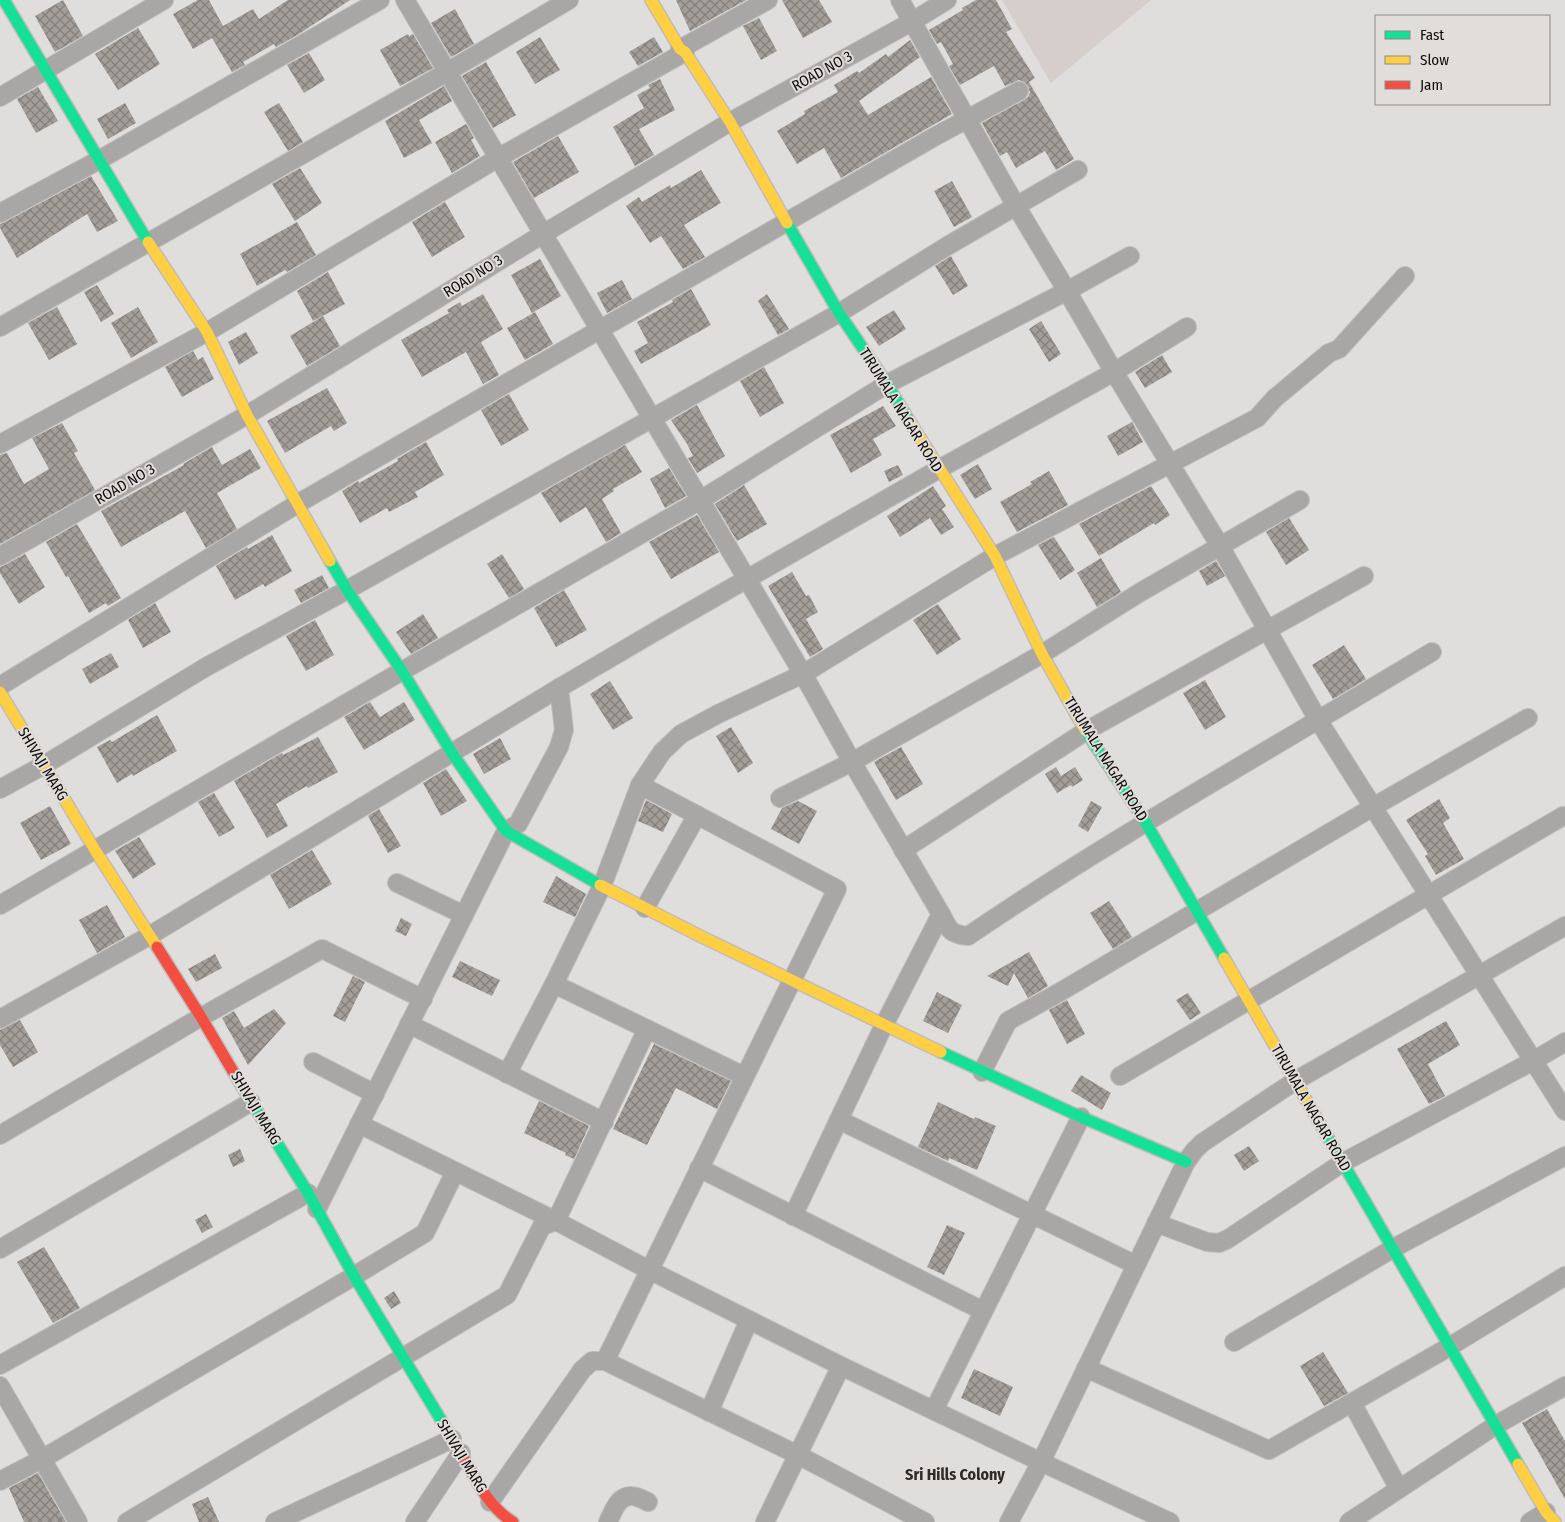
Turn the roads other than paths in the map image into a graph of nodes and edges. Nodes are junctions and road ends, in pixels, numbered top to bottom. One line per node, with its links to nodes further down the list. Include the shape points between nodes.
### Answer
1 (4, 0): 12 (street)
2 (164, 0): 12 (street)
3 (380, 0): 19 (street)
4 (405, 0): 13 (street)
5 (569, 0): 13 (street)
6 (651, 0): 11 (street, TIRUMALA NAGAR ROAD)
7 (768, 0): 11 (street)
8 (900, 0): 10 (street)
9 (947, 0): 10 (street, ROAD NO 3)
10 (913, 21): 16 (street); 17 (street, ROAD NO 3)
11 (682, 50): 17 (street, TIRUMALA NAGAR ROAD); 18 (street)
12 (45, 72): 15 (street); 19 (street)
13 (447, 72): 18 (street); 25 (street)
14 (1018, 91): 16 (street)
15 (0, 97)
16 (967, 119): 21 (street); 23 (street)
17 (730, 122): 23 (street, TIRUMALA NAGAR ROAD); 24 (street, ROAD NO 3)
18 (498, 158): 24 (street); 33 (street)
19 (99, 160): 22 (street); 25 (street)
20 (1078, 170): 21 (street)
21 (1016, 206): 28 (street); 29 (street)
22 (0, 213)
23 (788, 223): 29 (street, TIRUMALA NAGAR ROAD); 32 (street)
24 (542, 234): 32 (street); 36 (street, ROAD NO 3)
25 (148, 243): 30 (street); 33 (street)
26 (1130, 256): 28 (street)
27 (1405, 276): 39 (street, via 1339,349 1328,352 1257,418)
28 (1068, 291): 34 (street); 35 (street)
29 (839, 312): 35 (street, TIRUMALA NAGAR ROAD); 37 (street)
30 (0, 327)
31 (1187, 327): 34 (street)
32 (599, 330): 37 (street); 43 (street)
33 (207, 332): 36 (street); 38 (street)
34 (1114, 372): 39 (street); 40 (street)
35 (888, 384): 40 (street, TIRUMALA NAGAR ROAD); 42 (street)
36 (247, 415): 43 (street); 45 (street, ROAD NO 3)
37 (652, 419): 42 (street); 49 (street)
38 (0, 444)
39 (1169, 464): 44 (street); 46 (street)
40 (939, 469): 46 (street, TIRUMALA NAGAR ROAD); 48 (street)
41 (1300, 500): 44 (street)
42 (699, 501): 48 (street); 53 (street)
43 (297, 504): 49 (street); 55 (street)
44 (1220, 546): 50 (street); 52 (street)
45 (0, 556)
46 (995, 556): 52 (street, TIRUMALA NAGAR ROAD); 54 (street)
47 (1364, 576): 50 (street)
48 (746, 580): 54 (street); 56 (street)
49 (347, 590): 53 (street); 63 (street, via 206,667)
50 (1267, 630): 59 (street); 60 (street)
51 (1432, 652): 59 (street)
52 (1042, 654): 60 (street, TIRUMALA NAGAR ROAD); 62 (street)
53 (402, 671): 61 (street); 72 (street)
54 (802, 674): 62 (street); 64 (street, via 681,734 662,752)
55 (0, 686)
56 (559, 688): 61 (street); 71 (street, via 564,730 558,748 518,824)
57 (0, 692): 63 (street, SHIVAJI MARG)
58 (1528, 718): 67 (street)
59 (1318, 720): 67 (street); 70 (street)
60 (1086, 731): 70 (street, TIRUMALA NAGAR ROAD); 73 (street)
61 (452, 753): 71 (street); 83 (street)
62 (852, 762): 66 (street); 73 (street)
63 (44, 765): 65 (street); 72 (street, SHIVAJI MARG)
64 (640, 785): 68 (street); 75 (street)
65 (0, 789)
66 (780, 798)
67 (1373, 807): 76 (street); 79 (street)
68 (697, 815): 78 (street); 85 (street, via 837,889)
69 (1563, 816): 76 (street)
70 (1146, 823): 79 (street, TIRUMALA NAGAR ROAD); 80 (street, via 968,936 956,935 948,929)
71 (506, 831): 75 (street); 81 (street)
72 (95, 850): 77 (street); 83 (street, SHIVAJI MARG)
73 (903, 850): 80 (street)
74 (397, 883): 81 (street)
75 (602, 886): 78 (street); 86 (street)
76 (1428, 895): 84 (street); 88 (street)
77 (0, 905)
78 (645, 908): 85 (street)
79 (1196, 911): 88 (street, TIRUMALA NAGAR ROAD); 97 (street, via 1008,1021)
80 (941, 914): 92 (street)
81 (464, 915): 87 (street)
82 (1565, 926): 84 (street)
83 (150, 936): 89 (street, SHIVAJI MARG); 90 (street)
84 (1480, 976): 95 (street); 101 (street)
85 (792, 979): 92 (street); 99 (street)
86 (554, 984): 93 (street); 98 (street)
87 (423, 999): 89 (street, via 322,949); 91 (street)
88 (1249, 999): 100 (street); 101 (street, TIRUMALA NAGAR ROAD)
89 (201, 1017): 103 (street, SHIVAJI MARG); 109 (street)
90 (0, 1019)
91 (409, 1024): 98 (street); 102 (street)
92 (884, 1025): 97 (street); 106 (street)
93 (647, 1029): 99 (street); 107 (street)
94 (1565, 1042): 95 (street)
95 (1533, 1061): 104 (street); 112 (street)
96 (313, 1062): 102 (street)
97 (982, 1072): 105 (street)
98 (508, 1074): 107 (street)
99 (744, 1076): 113 (street)
100 (1120, 1076)
101 (1295, 1082): 111 (street, via 1202,1143); 112 (street, TIRUMALA NAGAR ROAD)
102 (375, 1094): 108 (street)
103 (251, 1102): 115 (street, SHIVAJI MARG); 121 (street)
104 (1565, 1111)
105 (1081, 1117): 111 (street); 117 (street)
106 (839, 1120): 117 (street); 118 (street)
107 (604, 1122): 119 (street)
108 (359, 1124): 114 (street); 116 (street)
109 (0, 1135)
110 (1565, 1156): 122 (street)
111 (1186, 1162): 120 (street)
112 (1342, 1164): 120 (street, via 1219,1243 1206,1242); 122 (street, TIRUMALA NAGAR ROAD)
113 (699, 1168): 118 (street); 124 (street)
114 (455, 1172): 119 (street); 125 (street, via 424,1233)
115 (308, 1193): 116 (street, SHIVAJI MARG); 133 (street)
116 (317, 1209): 125 (street, SHIVAJI MARG)
117 (1032, 1213): 123 (street); 127 (street)
118 (793, 1216): 127 (street)
119 (556, 1220): 124 (street); 131 (street, via 542,1226 507,1295)
120 (1156, 1223): 123 (street)
121 (0, 1249)
122 (1392, 1249): 129 (street); 130 (street, TIRUMALA NAGAR ROAD)
123 (1136, 1265): 135 (street)
124 (650, 1270): 128 (street); 132 (street)
125 (354, 1276): 131 (street, SHIVAJI MARG); 144 (street)
126 (1565, 1276): 130 (street)
127 (983, 1311): 139 (street)
128 (750, 1320): 134 (street); 140 (street)
129 (1234, 1342)
130 (1449, 1347): 138 (street); 141 (street, TIRUMALA NAGAR ROAD)
131 (404, 1358): 142 (street, SHIVAJI MARG); 153 (street)
132 (605, 1361): 140 (street); 148 (street, via 592,1361 582,1370)
133 (0, 1364)
134 (841, 1366): 139 (street); 143 (street)
135 (1086, 1368): 138 (street, via 1269,1450); 145 (street)
136 (0, 1386): 144 (street)
137 (1565, 1386): 141 (street)
138 (1352, 1402): 147 (street)
139 (934, 1410): 145 (street)
140 (709, 1412): 143 (street)
141 (1496, 1425): 147 (street); 151 (street, TIRUMALA NAGAR ROAD)
142 (456, 1446): 148 (street, SHIVAJI MARG); 150 (street); 155 (street)
143 (798, 1455): 158 (street); 159 (street)
144 (42, 1458): 146 (street); 152 (street)
145 (1041, 1462): 160 (street); 161 (street)
146 (0, 1482)
147 (1399, 1489): 162 (street)
148 (490, 1502): 156 (street, SHIVAJI MARG, via 501,1515)
149 (648, 1502): 157 (street, via 632,1496 623,1498)
150 (297, 1516): 154 (street)
151 (1547, 1519): 163 (street)
152 (78, 1522)
153 (127, 1522)
154 (275, 1522)
155 (415, 1522)
156 (513, 1522)
157 (608, 1522)
158 (765, 1522)
159 (925, 1522)
160 (1009, 1522)
161 (1170, 1522)
162 (1349, 1522)
163 (1530, 1522)

